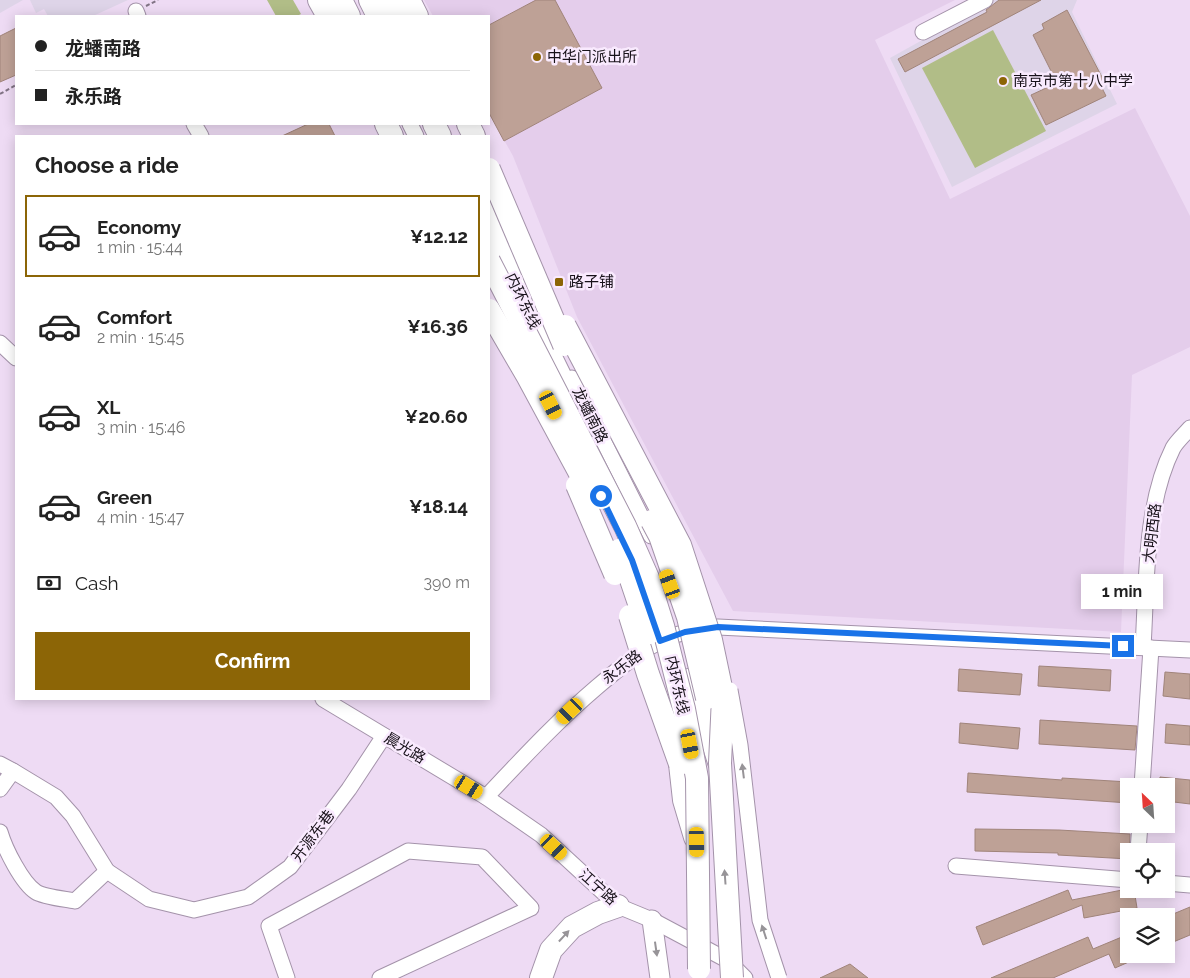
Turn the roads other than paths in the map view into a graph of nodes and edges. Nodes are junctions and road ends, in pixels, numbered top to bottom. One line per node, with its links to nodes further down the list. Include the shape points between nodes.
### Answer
1 (319, 0): 9 (highway)
2 (340, 0): 10 (highway)
3 (350, 0): 11 (street)
4 (358, 0): 12 (highway)
5 (370, 0): 8 (highway)
6 (380, 0): 8 (street)
7 (985, 0): 13 (street)
8 (398, 11)
9 (327, 15)
10 (348, 15)
11 (358, 15)
12 (366, 15)
13 (923, 32)
14 (490, 170): 30 (highway, bridge, via 562,341 660,536 688,616)
15 (490, 201): 23 (highway, bridge, via 517,233)
16 (490, 202): 24 (street, 龙蟠南路, via 546,327 657,547)
17 (490, 233): 30 (highway, 内环东线, via 636,526 659,579)
18 (490, 263): 38 (highway, 内环东线, bridge, via 648,578 684,710 697,778)
19 (490, 284): 21 (street, 龙蟠南路)
20 (490, 312): 32 (highway, bridge, via 625,562 661,671)
21 (560, 422): 25 (street, 龙蟠南路, via 609,510 632,560); 32 (highway, bridge, via 577,485 620,586)
22 (1190, 428): 26 (street, 大明西路, via 1174,447 1159,488 1150,538)
23 (680, 545): 30 (highway, bridge, via 711,640 723,697); 53 (street, one-way to 23, bridge, via 760,920 740,745 728,673 708,610)
24 (685, 632): 25 (street, 永乐路); 26 (street, 永乐路, via 718,627)
25 (660, 641): 36 (street, 永乐路, via 627,661 581,700)
26 (1147, 647): 27 (street, 永乐路); 34 (street, 大明西路)
27 (1190, 650)
28 (325, 700): 29 (street, 晨光路)
29 (384, 736): 36 (street, 晨光路); 40 (street, 开源东巷, via 290,867 248,898 194,910 148,898)
30 (720, 763): 51 (highway, 内环东线, one-way to 30, bridge)
31 (0, 764): 33 (street, 开源东巷)
32 (680, 764): 38 (highway, bridge, via 684,800)
33 (13, 771): 35 (street); 40 (street, 开源东巷, via 56,797 73,816)
34 (1142, 778)
35 (0, 789)
36 (486, 797): 44 (street, 江宁路, via 541,836)
37 (0, 832): 40 (street, via 21,876 37,893 75,901)
38 (697, 842): 46 (highway, 内环东线, bridge)
39 (956, 866): 41 (street)
40 (107, 871)
41 (1120, 879)
42 (1175, 884): 43 (street)
43 (1190, 885)
44 (618, 906): 45 (street, 江宁路); 49 (highway, one-way to 44, via 551,950 572,926)
45 (652, 920): 50 (main road, one-way to 50); 52 (street, 江宁路, via 727,960)
46 (699, 975)
47 (287, 978): 48 (street, via 269,926 408,851 482,857 531,908)
48 (380, 978)
49 (541, 978)
50 (660, 978)
51 (732, 978)
52 (745, 978)
53 (779, 978)

